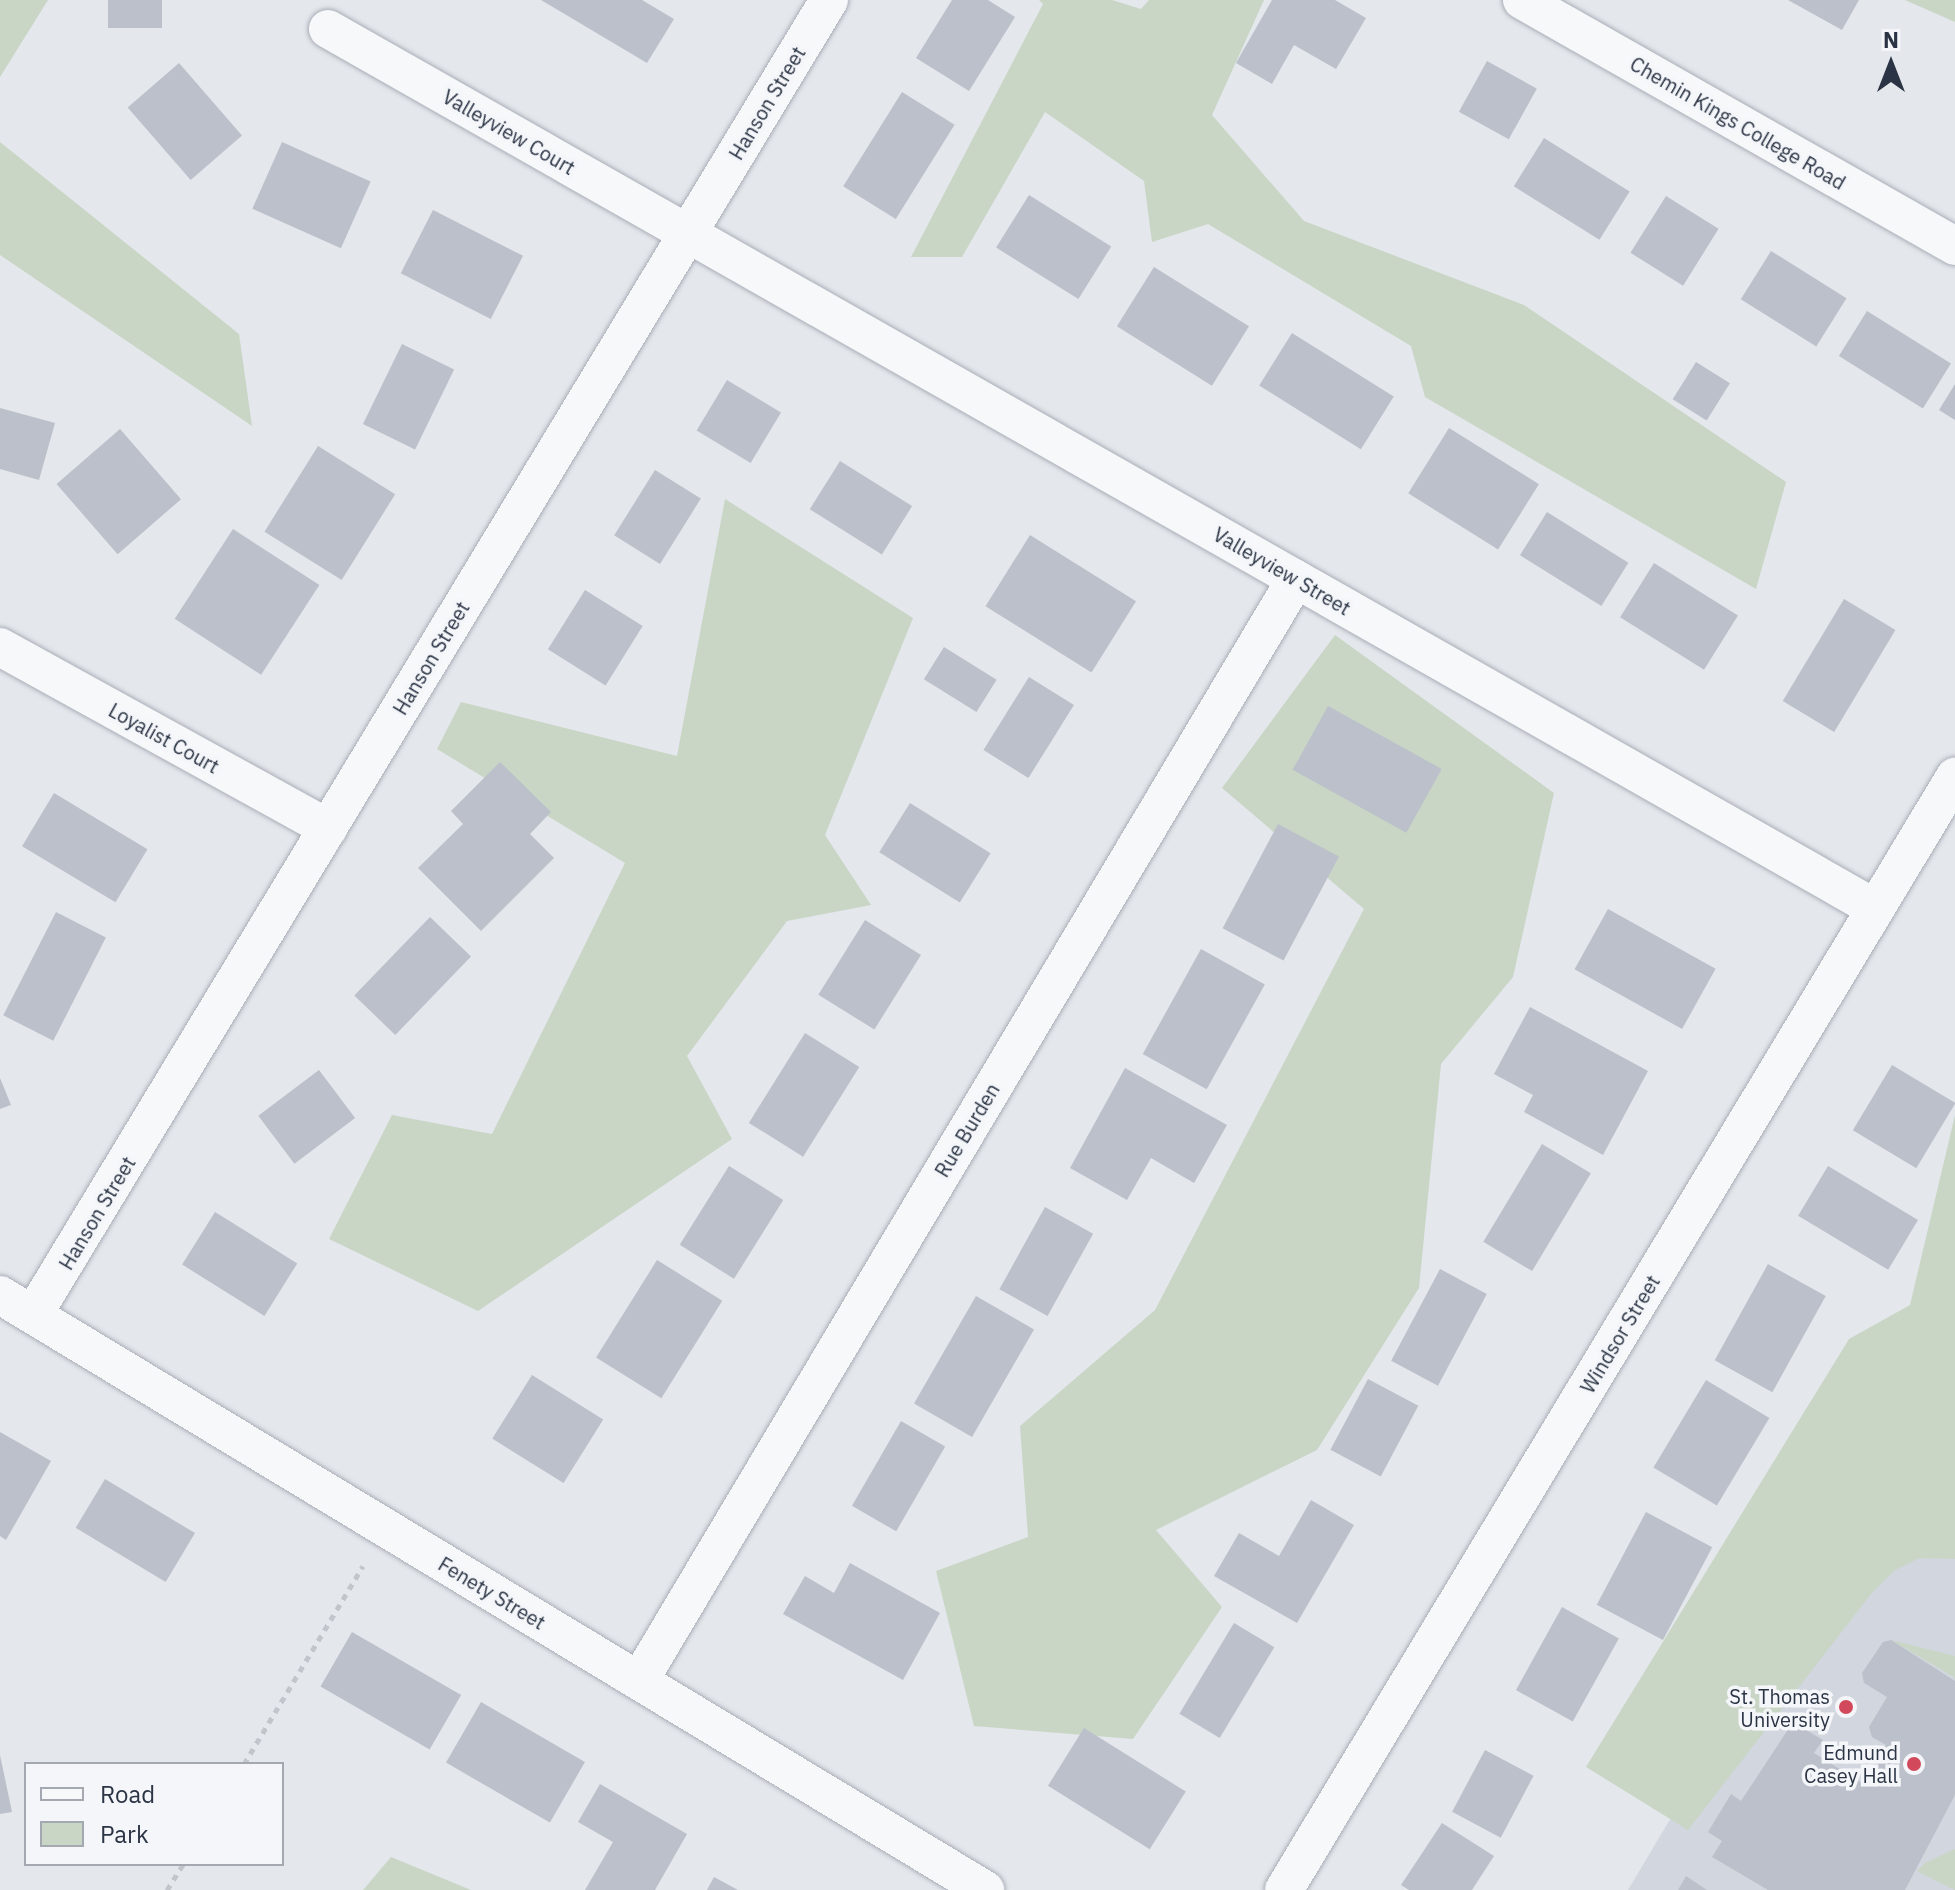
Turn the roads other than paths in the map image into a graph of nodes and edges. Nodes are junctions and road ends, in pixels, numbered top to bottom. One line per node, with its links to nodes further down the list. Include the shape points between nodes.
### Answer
1 (829, 0): 5 (street, Hanson Street)
2 (1522, 0): 3 (street, Chemin Kings College Road)
3 (1566, 11): 6 (street, Chemin Kings College Road)
4 (328, 29): 5 (street, Valleyview Court)
5 (689, 234): 7 (street, Valleyview Street); 10 (street, Hanson Street)
6 (1955, 246)
7 (1296, 579): 11 (street, Valleyview Street); 14 (street, Rue Burden)
8 (0, 647): 10 (street, Loyalist Court)
9 (1955, 777): 11 (street, Windsor Street)
10 (328, 828): 13 (street, Hanson Street)
11 (1875, 908): 16 (street, Windsor Street)
12 (0, 1295): 13 (street, Fenety Street)
13 (33, 1315): 14 (street, Fenety Street)
14 (639, 1681): 15 (street, Fenety Street)
15 (985, 1890)
16 (1284, 1890)

